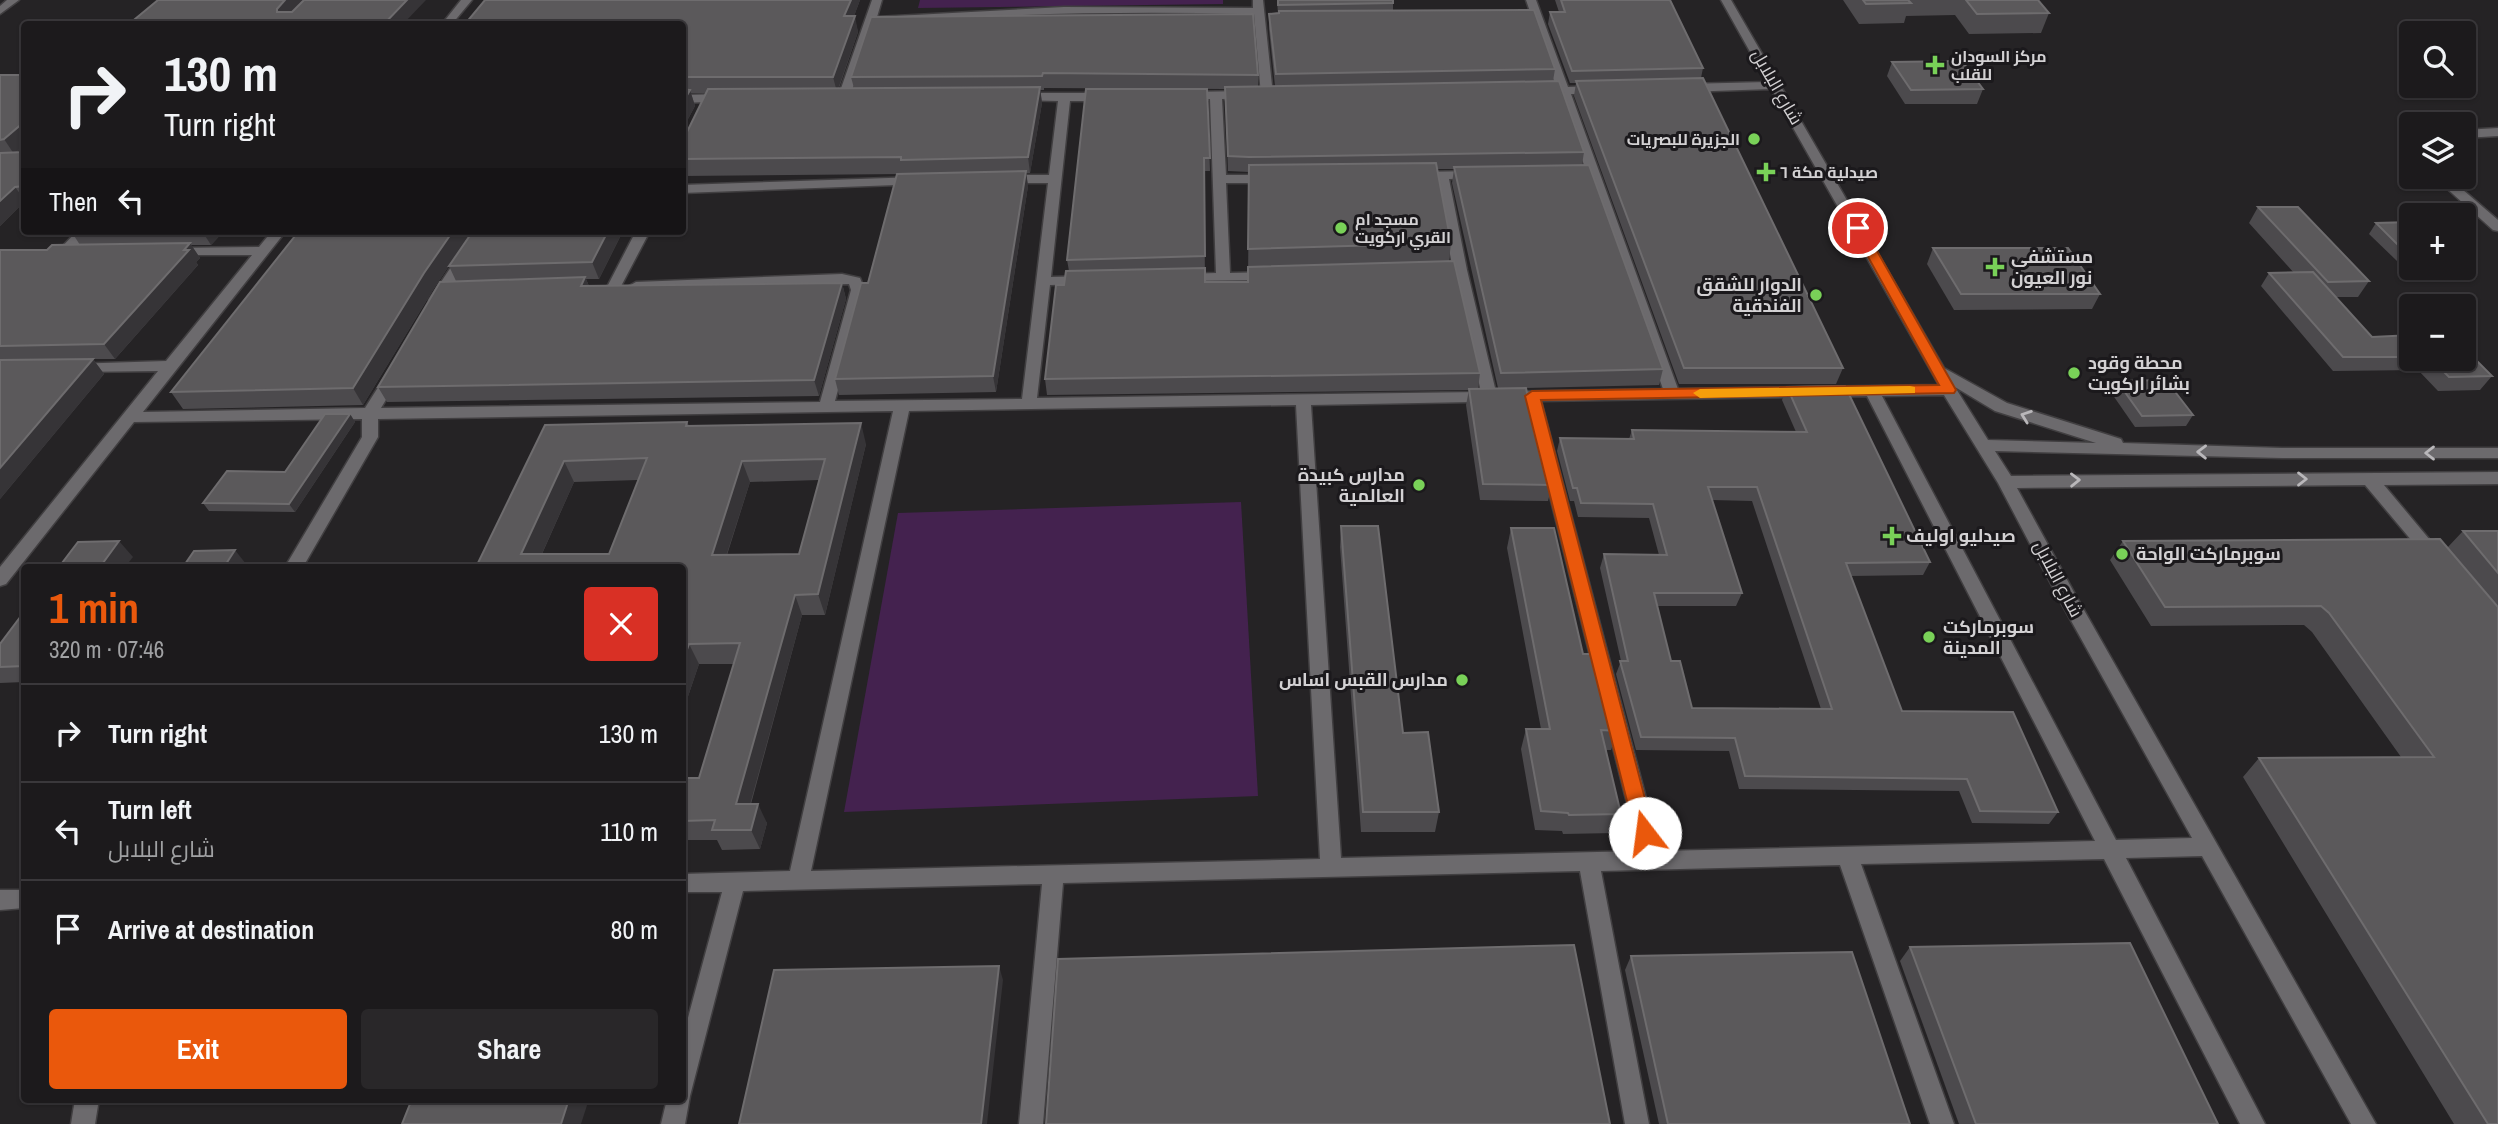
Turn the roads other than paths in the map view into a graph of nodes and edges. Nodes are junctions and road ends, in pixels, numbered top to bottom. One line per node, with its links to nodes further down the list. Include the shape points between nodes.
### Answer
1 (14, 0): 6 (street)
2 (467, 0): 9 (street)
3 (877, 0): 10 (street)
4 (1531, 0): 15 (street, via 1528,15)
5 (1726, 0): 11 (street, شارع البلابل)
6 (0, 10)
7 (1259, 11): 8 (street); 10 (street, via 992,10); 17 (street)
8 (1274, 20)
9 (450, 21)
10 (869, 21): 21 (street)
11 (1776, 85): 12 (street); 61 (street, شارع البلابل)
12 (1671, 88)
13 (1618, 89): 15 (street)
14 (1524, 91): 15 (street)
15 (1565, 91): 64 (street, via 1585,174)
16 (1280, 94): 17 (street)
17 (1267, 95): 19 (street)
18 (1175, 96): 19 (street)
19 (1216, 96): 35 (street)
20 (830, 97): 21 (street)
21 (844, 97): 22 (street)
22 (858, 97)
23 (1009, 97): 24 (street)
24 (1065, 97): 25 (street); 33 (street)
25 (1119, 97)
26 (734, 98): 27 (street, via 705,104)
27 (686, 100)
28 (2498, 132): 29 (street)
29 (2476, 133)
30 (1496, 175): 32 (street)
31 (1400, 176): 32 (street)
32 (1442, 176): 66 (street, via 1453,271)
33 (1054, 178): 36 (street); 56 (street)
34 (1289, 178): 35 (street)
35 (1220, 179): 53 (street)
36 (988, 180)
37 (934, 181): 38 (street)
38 (686, 189)
39 (2454, 189): 40 (street)
40 (2470, 203)
41 (2476, 207): 42 (street)
42 (2498, 207)
43 (2476, 208): 44 (street)
44 (2498, 227)
45 (80, 235): 50 (street, via 56,254)
46 (276, 235): 49 (street)
47 (479, 235): 57 (street, via 448,291)
48 (640, 235): 70 (street, via 608,287 855,281 858,289)
49 (262, 251): 51 (street); 59 (street)
50 (89, 253)
51 (156, 253)
52 (1293, 275): 53 (street)
53 (1223, 277): 54 (street)
54 (1168, 279)
55 (1099, 280): 56 (street)
56 (1044, 281): 68 (street)
57 (429, 313)
58 (403, 358): 71 (street)
59 (171, 366): 60 (street); 72 (street)
60 (66, 367)
61 (1938, 370): 62 (street, شارع البلابل); 74 (street, one-way to 61, via 2001,407)
62 (1949, 390): 63 (street); 73 (street, شارع البلابل)
63 (1872, 391): 64 (street); 83 (street)
64 (1672, 394): 65 (street)
65 (1532, 396): 66 (street); 85 (street)
66 (1490, 397): 67 (street)
67 (1303, 399): 68 (street); 87 (street)
68 (1030, 404): 69 (street)
69 (902, 406): 70 (street); 89 (street)
70 (826, 407): 71 (street)
71 (370, 414): 72 (street); 79 (street, via 369,437)
72 (130, 417): 81 (street)
73 (1985, 445): 74 (street); 78 (street, شارع البلابل)
74 (2138, 450): 75 (street, one-way to 74)
75 (2498, 453)
76 (2369, 478): 77 (street); 78 (street, one-way to 76); 80 (street)
77 (2498, 478)
78 (2006, 482): 82 (street, شارع البلابل)
79 (296, 564)
80 (2446, 571)
81 (0, 579)
82 (2208, 847): 83 (street); 103 (street, شارع البلابل)
83 (2110, 849): 84 (street); 102 (street)
84 (1847, 856): 85 (street); 101 (street)
85 (1652, 860): 86 (street)
86 (1589, 862): 87 (street); 100 (street)
87 (1331, 868): 88 (street)
88 (1053, 875): 89 (street); 99 (street)
89 (798, 881): 90 (street)
90 (736, 882): 91 (street); 94 (street)
91 (686, 883)
92 (21, 899): 93 (street)
93 (0, 900)
94 (686, 1072)
95 (86, 1103): 97 (street)
96 (678, 1103): 98 (street)
97 (83, 1124)
98 (673, 1124)
99 (1031, 1124)
100 (1637, 1124)
101 (1942, 1124)
102 (2253, 1124)
103 (2364, 1124)

